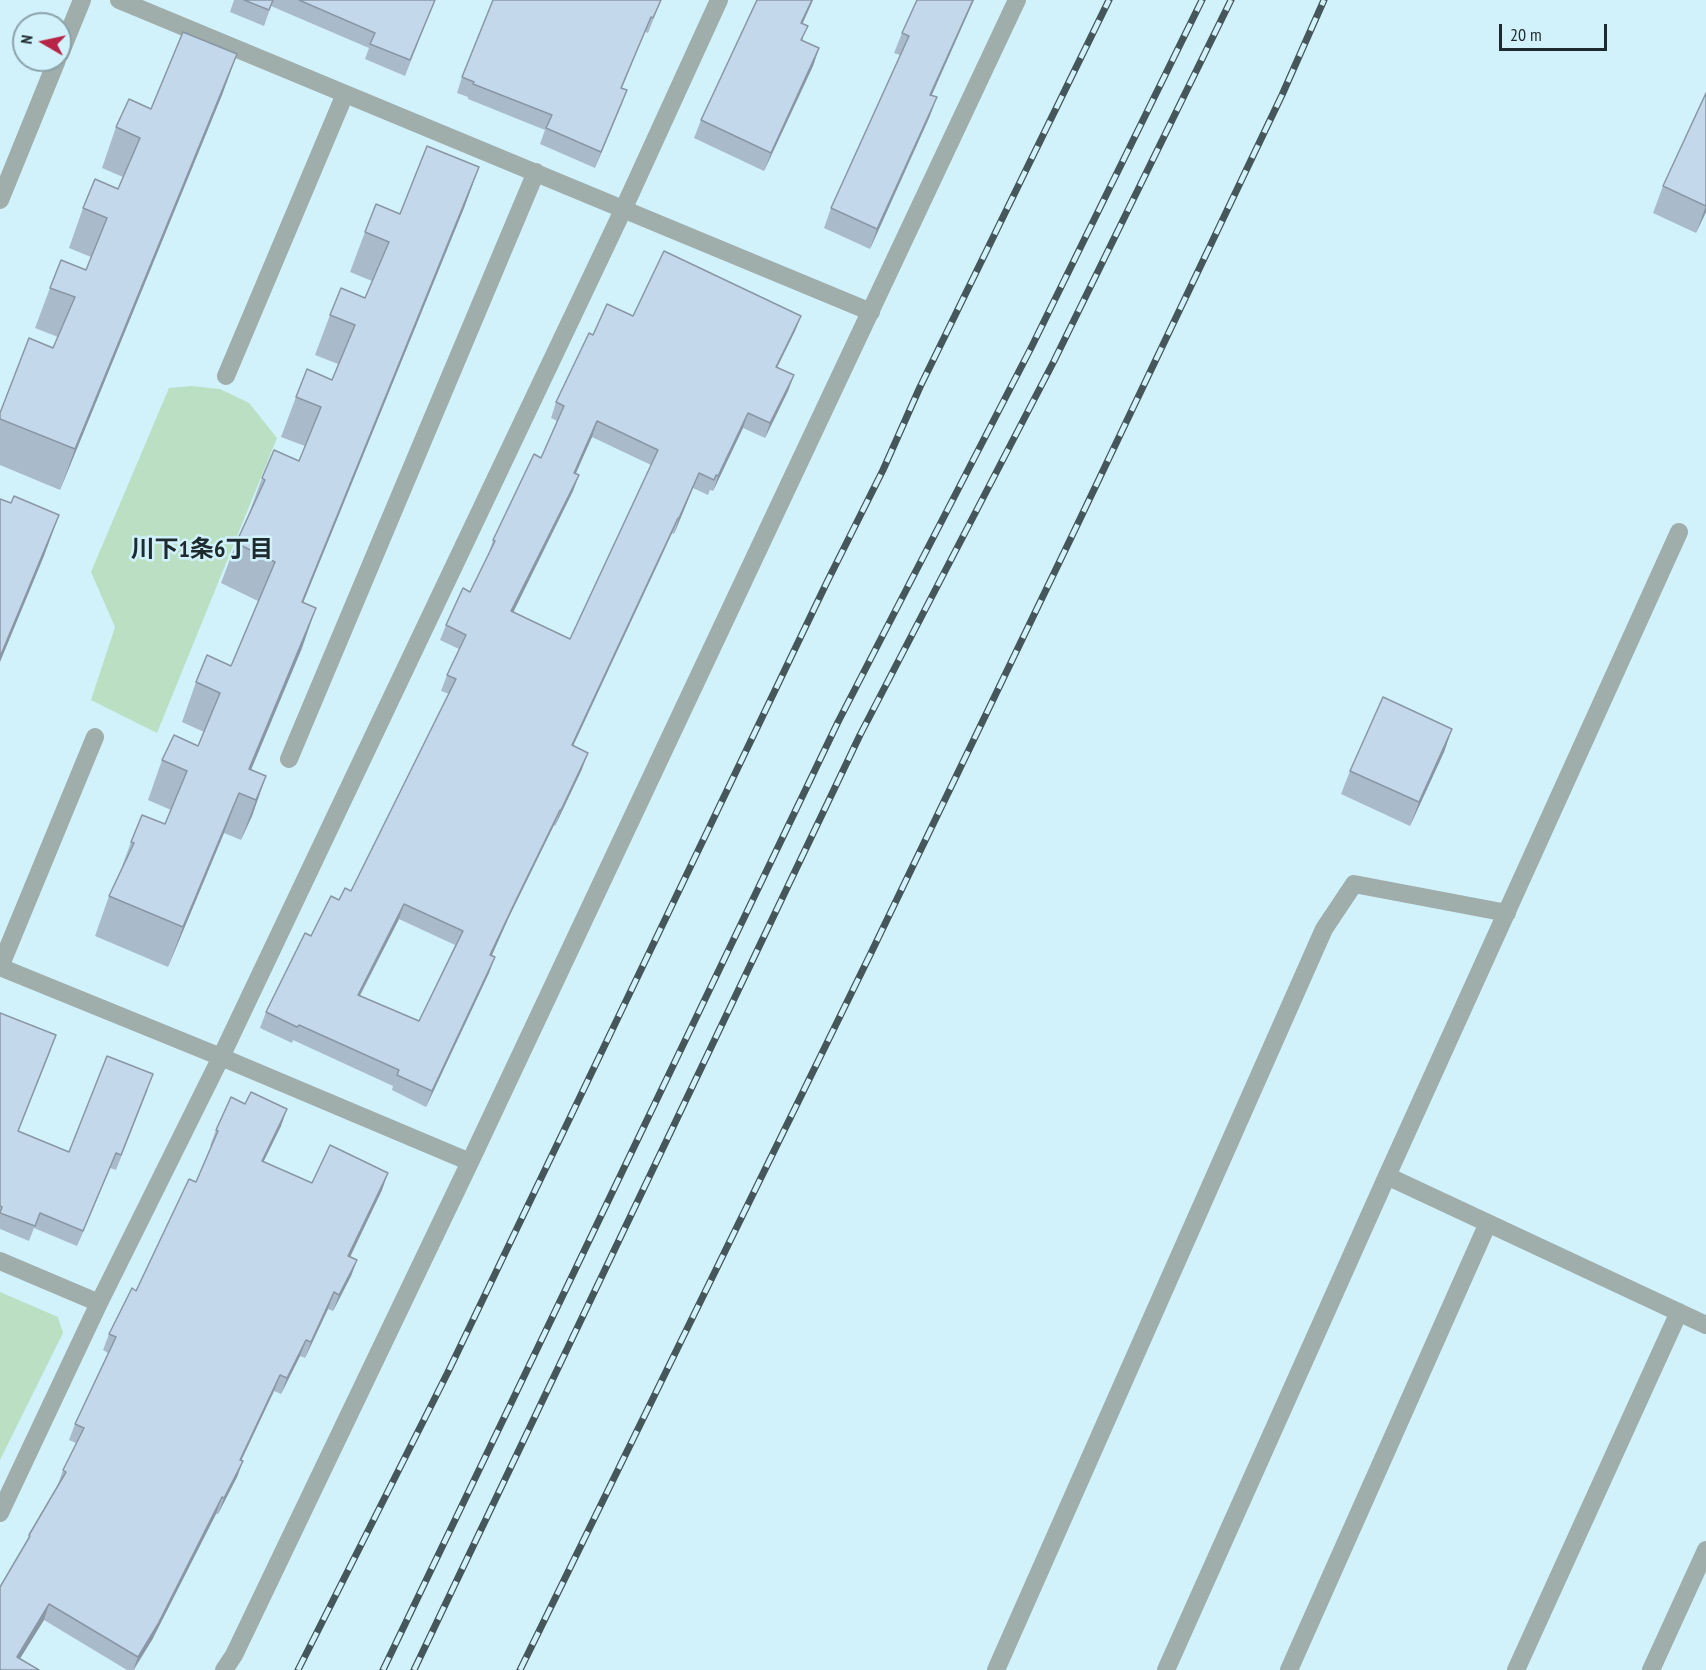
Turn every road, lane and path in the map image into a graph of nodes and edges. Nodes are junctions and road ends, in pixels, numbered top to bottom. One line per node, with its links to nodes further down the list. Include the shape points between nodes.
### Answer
1 (82, 0): 5 (street)
2 (119, 0): 7 (street)
3 (719, 0): 10 (street)
4 (1017, 0): 11 (street)
5 (72, 25)
6 (52, 72): 9 (street)
7 (345, 94): 8 (street); 12 (street)
8 (536, 172): 10 (street); 15 (street)
9 (0, 200)
10 (623, 210): 11 (street); 18 (street)
11 (871, 312): 19 (street)
12 (226, 376)
13 (1679, 532): 16 (street)
14 (95, 737): 17 (street)
15 (289, 759)
16 (1507, 913): 20 (street); 29 (street, via 1354,884 1323,929)
17 (0, 967): 18 (street)
18 (221, 1057): 19 (street); 23 (street)
19 (470, 1162): 28 (street)
20 (1388, 1176): 21 (street); 30 (street)
21 (1488, 1223): 24 (street); 31 (street)
22 (0, 1261): 23 (street)
23 (99, 1303): 26 (street)
24 (1679, 1312): 25 (street); 32 (street)
25 (1706, 1325)
26 (0, 1513)
27 (1706, 1550): 33 (street)
28 (224, 1670)
29 (996, 1670)
30 (1166, 1670)
31 (1289, 1670)
32 (1516, 1670)
33 (1652, 1670)

